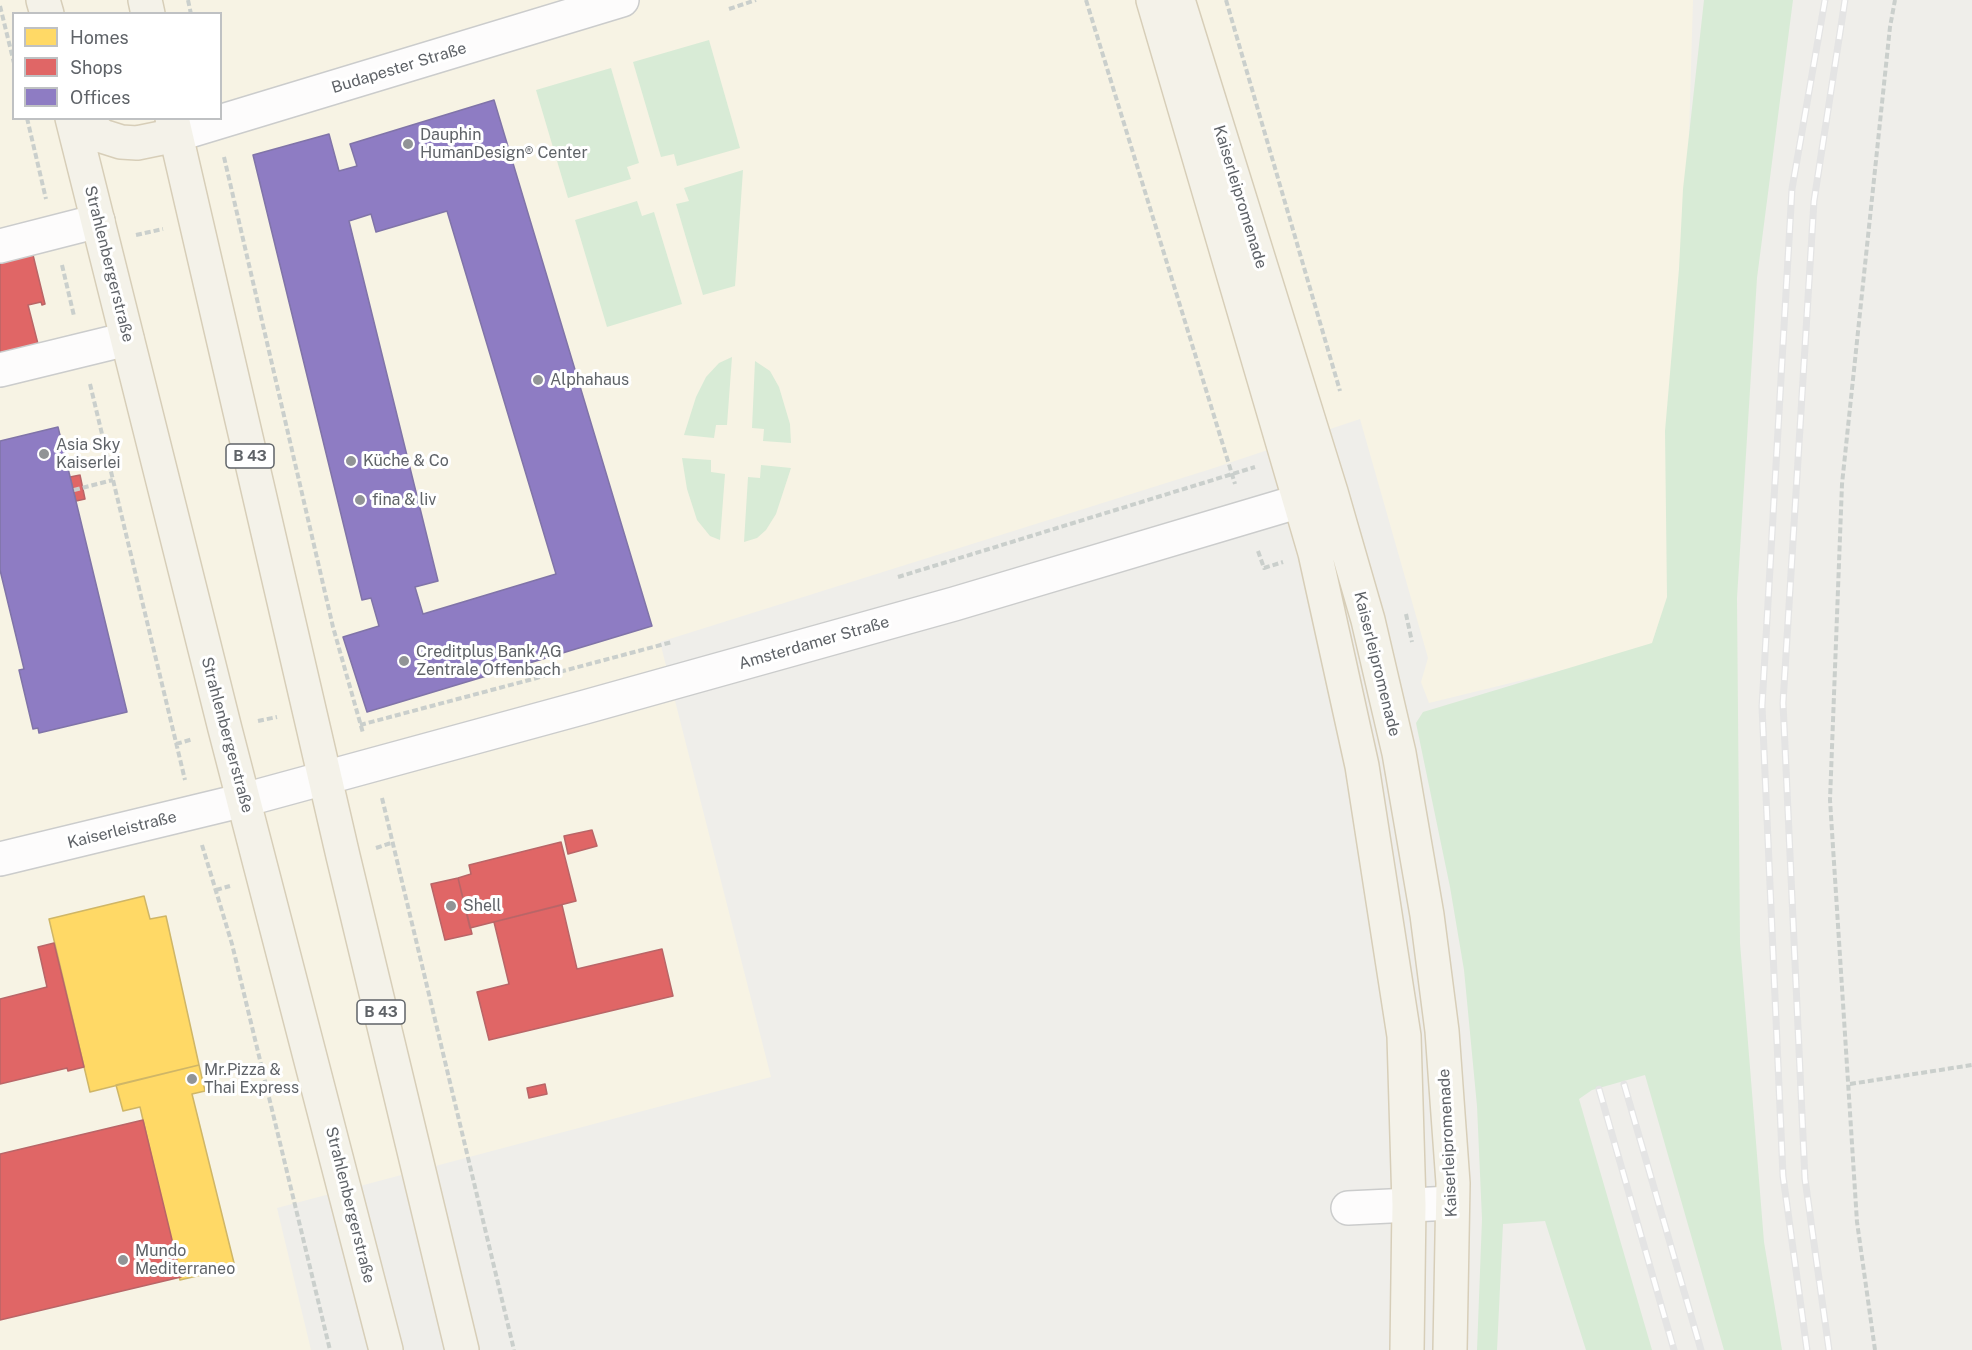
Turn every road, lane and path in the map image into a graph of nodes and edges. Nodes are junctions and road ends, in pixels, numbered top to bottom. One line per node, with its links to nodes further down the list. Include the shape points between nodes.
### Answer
1 (622, 0): 14 (street, Budapester Straße)
2 (756, 0): 9 (path)
3 (1086, 0): 27 (path)
4 (1154, 0): 26 (main road, Kaiserleipromenade)
5 (1178, 0): 30 (main road, Kaiserleipromenade)
6 (1226, 0): 25 (path)
7 (1895, 0): 51 (path, via 1842,484 1830,800)
8 (0, 6): 10 (path)
9 (729, 9)
10 (12, 55)
11 (27, 120): 17 (path)
12 (72, 120): 16 (main road, Strahlenbergerstraße)
13 (82, 120): 15 (main road, via 102,136 121,142 137,143)
14 (216, 124): 15 (street, Budapester Straße); 36 (path)
15 (174, 127): 37 (main road, B 43)
16 (95, 210): 17 (street); 22 (main road, Strahlenbergerstraße)
17 (51, 221): 18 (street); 21 (street); 23 (path)
18 (0, 224)
19 (173, 226): 20 (path)
20 (131, 237)
21 (0, 246)
22 (127, 339): 23 (street); 39 (main road, Strahlenbergerstraße)
23 (82, 351): 24 (street); 28 (path)
24 (0, 370)
25 (1343, 402)
26 (1287, 457): 27 (path); 31 (main road, Kaiserleipromenade)
27 (1232, 475): 32 (path); 34 (path)
28 (113, 480): 29 (path); 40 (path)
29 (74, 490)
30 (1331, 492): 31 (main road); 52 (main road, Kaiserleipromenade, via 1368,620 1399,753 1425,904 1442,1031)
31 (1300, 501): 32 (street, Amsterdamer Straße); 53 (main road, Kaiserleipromenade, via 1334,629 1387,915 1404,1036)
32 (1246, 519): 33 (path); 41 (street, Amsterdamer Straße)
33 (1264, 568)
34 (898, 577)
35 (672, 642): 38 (path)
36 (352, 697): 37 (path); 38 (path)
37 (309, 709): 39 (path); 42 (main road, B 43)
38 (360, 725): 41 (path)
39 (225, 729): 40 (path); 43 (main road, Strahlenbergerstraße)
40 (176, 744): 44 (path)
41 (374, 765): 42 (street, Amsterdamer Straße); 45 (path)
42 (325, 778): 43 (street, Kaiserleistraße); 46 (main road, B 43)
43 (244, 800): 44 (street, Kaiserleistraße); 48 (main road, Strahlenbergerstraße)
44 (193, 813): 47 (street, Kaiserleistraße); 49 (path)
45 (391, 843): 46 (path); 58 (path)
46 (344, 856): 57 (main road, B 43)
47 (0, 859)
48 (265, 877): 49 (path); 56 (main road, Strahlenbergerstraße)
49 (216, 890): 55 (path)
50 (1972, 1065): 51 (path)
51 (1850, 1084): 61 (path, via 1857,1222)
52 (1452, 1203): 53 (street); 60 (main road, Kaiserleipromenade)
53 (1409, 1205): 54 (street); 59 (main road, Kaiserleipromenade)
54 (1348, 1208)
55 (330, 1350)
56 (386, 1350)
57 (462, 1350)
58 (514, 1350)
59 (1407, 1350)
60 (1450, 1350)
61 (1875, 1350)

